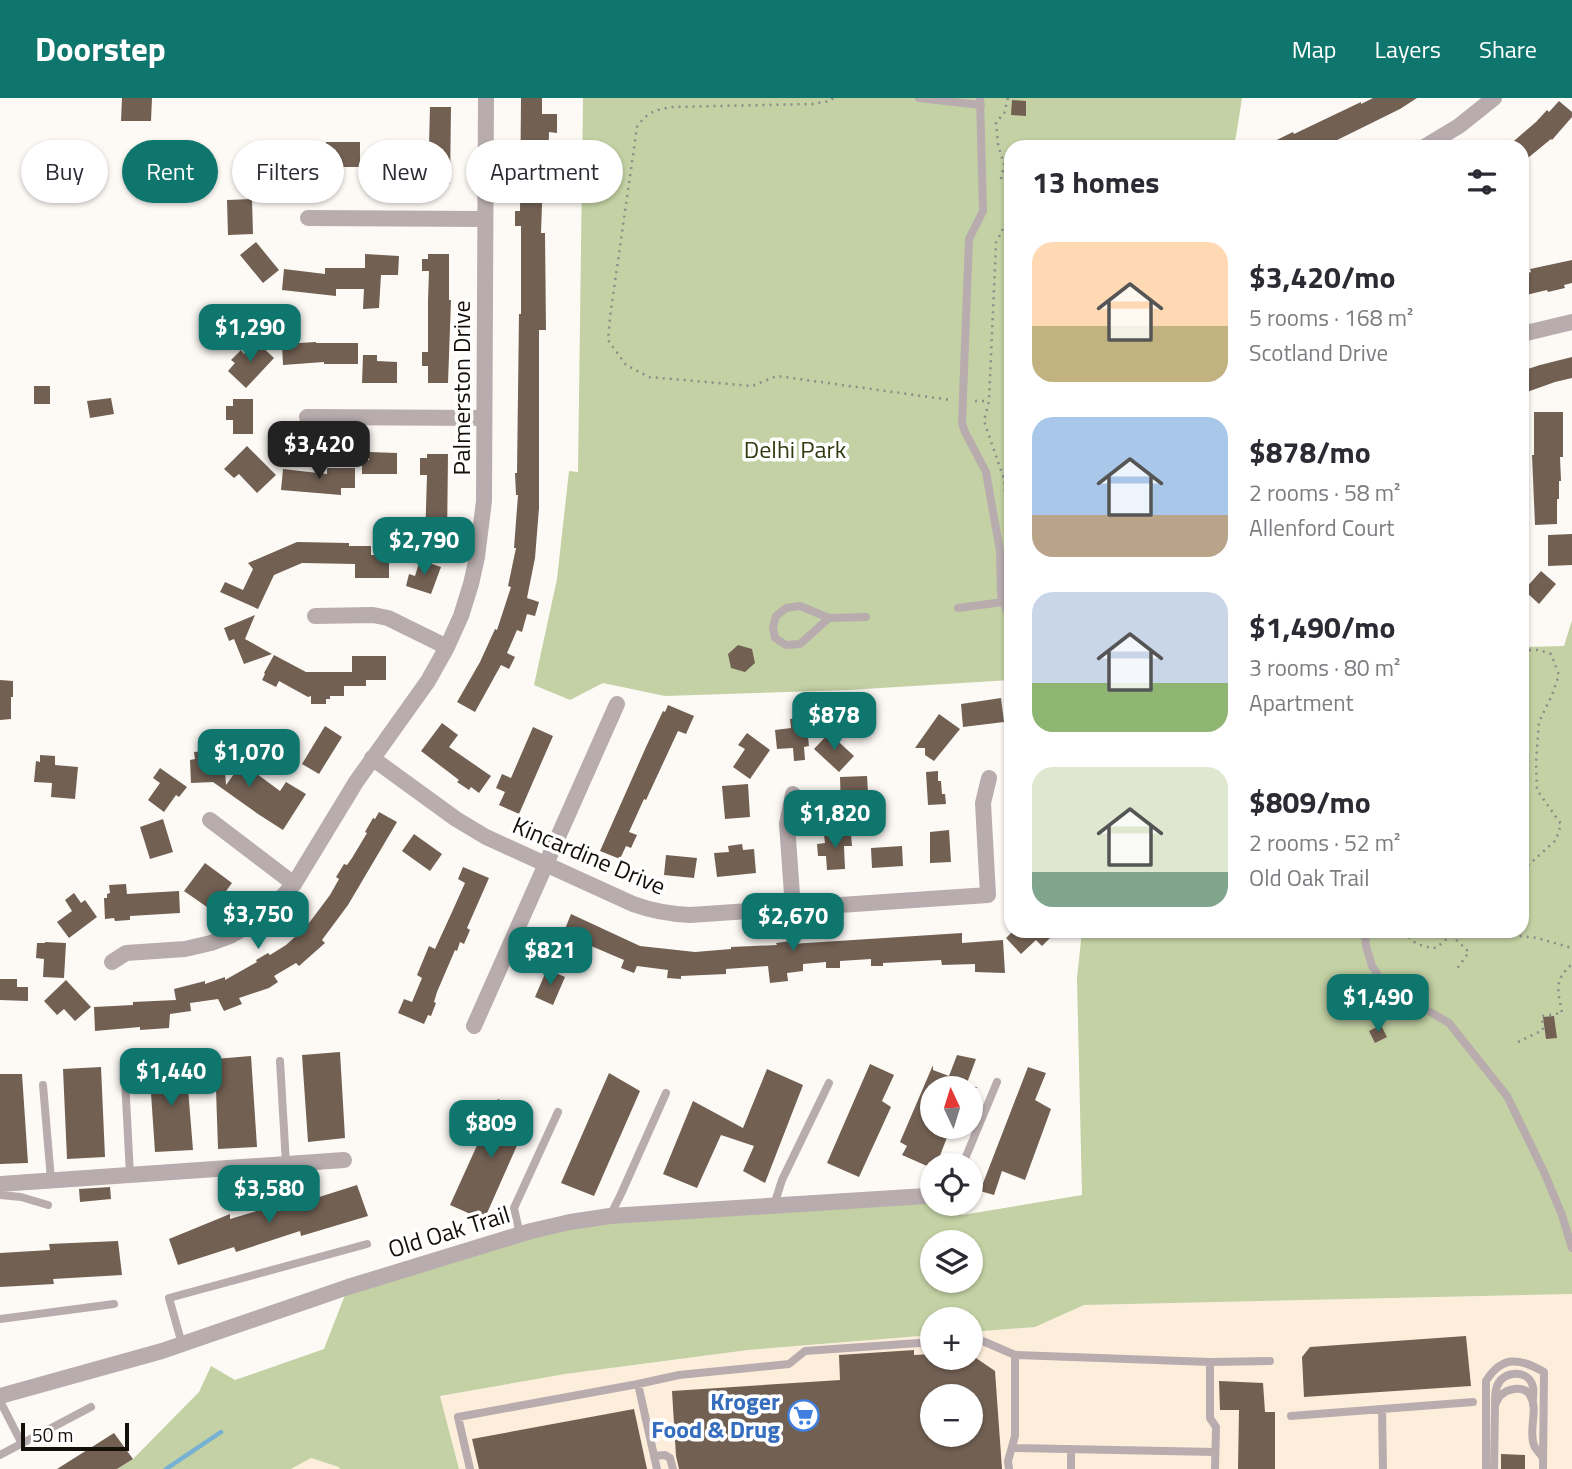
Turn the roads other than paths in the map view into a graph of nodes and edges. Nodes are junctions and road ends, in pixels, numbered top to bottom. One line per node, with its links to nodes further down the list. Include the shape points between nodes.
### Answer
1 (486, 98): 7 (street, Palmerston Drive)
2 (919, 98): 4 (lane)
3 (1494, 98): 5 (street)
4 (981, 101): 12 (lane, via 983,211 970,239 962,423 986,472)
5 (1436, 140)
6 (308, 218): 7 (street)
7 (485, 219): 11 (street, Palmerston Drive)
8 (1572, 322): 9 (street)
9 (1529, 332)
10 (307, 417): 11 (street)
11 (484, 418): 19 (street, Palmerston Drive, via 484,501 477,558)
12 (1000, 551): 13 (lane); 14 (lane)
13 (1004, 556)
14 (1003, 602): 15 (lane)
15 (958, 608)
16 (314, 616): 19 (street, via 388,618)
17 (866, 617): 18 (lane)
18 (829, 618): 18 (lane, via 800,606 786,608 776,616 775,638 786,645 800,645)
19 (447, 647): 21 (street, Palmerston Drive)
20 (617, 704): 25 (street)
21 (372, 758): 25 (street, Kincardine Drive, via 456,819); 26 (street, Palmerston Drive)
22 (989, 778): 27 (street, Kincardine Drive, via 983,803 988,895)
23 (793, 794): 27 (street, via 788,824)
24 (210, 820): 26 (street)
25 (545, 864): 27 (street, Kincardine Drive, via 633,904 671,914); 30 (street)
26 (294, 884): 29 (street, Palmerston Drive, via 269,911 230,936 185,949 126,953)
27 (793, 909)
28 (1365, 938): 51 (lane, via 1372,966 1387,989 1449,1023 1507,1096 1544,1172)
29 (112, 962)
30 (474, 1026)
31 (280, 1061): 40 (lane)
32 (125, 1079): 41 (lane)
33 (997, 1082): 38 (lane)
34 (829, 1083): 47 (lane)
35 (43, 1085): 42 (lane)
36 (666, 1093): 48 (lane)
37 (558, 1112): 49 (lane, via 514,1208)
38 (967, 1153)
39 (344, 1160): 40 (street)
40 (286, 1164): 41 (street)
41 (130, 1175): 42 (street)
42 (51, 1180): 43 (street)
43 (0, 1184)
44 (0, 1195): 46 (lane)
45 (920, 1195): 47 (street, Old Oak Trail)
46 (48, 1205)
47 (774, 1205): 48 (street, Old Oak Trail)
48 (610, 1216): 49 (street, Old Oak Trail)
49 (520, 1235): 56 (street, Old Oak Trail)
50 (367, 1244): 56 (lane, via 169,1298)
51 (1572, 1248)
52 (114, 1304): 53 (lane)
53 (0, 1319)
54 (983, 1341): 57 (lane)
55 (920, 1343): 60 (lane, via 805,1351 789,1364 679,1375)
56 (182, 1344): 61 (street, Old Oak Trail)
57 (1015, 1355): 59 (lane); 70 (lane)
58 (1270, 1361): 59 (lane)
59 (1210, 1362): 72 (lane)
60 (638, 1384): 74 (lane); 76 (lane, via 458,1417)
61 (0, 1396)
62 (0, 1401): 69 (lane)
63 (1473, 1402): 67 (lane)
64 (1494, 1405): 65 (lane, via 1508,1391 1523,1389 1530,1393); 65 (lane, via 1500,1380 1519,1373 1533,1386); 84 (lane)
65 (1534, 1405): 75 (lane, via 1533,1444)
66 (90, 1407): 69 (lane)
67 (1382, 1409): 68 (lane); 82 (lane)
68 (1291, 1416)
69 (21, 1442): 73 (lane)
70 (1013, 1448): 71 (lane); 79 (lane)
71 (1071, 1449): 72 (lane); 80 (lane)
72 (1215, 1452): 81 (lane)
73 (0, 1455)
74 (654, 1456): 77 (lane); 78 (lane, via 670,1458)
75 (1545, 1466): 83 (lane, via 1544,1372 1517,1361 1493,1369 1486,1381)
76 (470, 1469)
77 (657, 1469)
78 (673, 1469)
79 (1009, 1469)
80 (1071, 1469)
81 (1215, 1469)
82 (1383, 1469)
83 (1486, 1469)
84 (1494, 1469)

